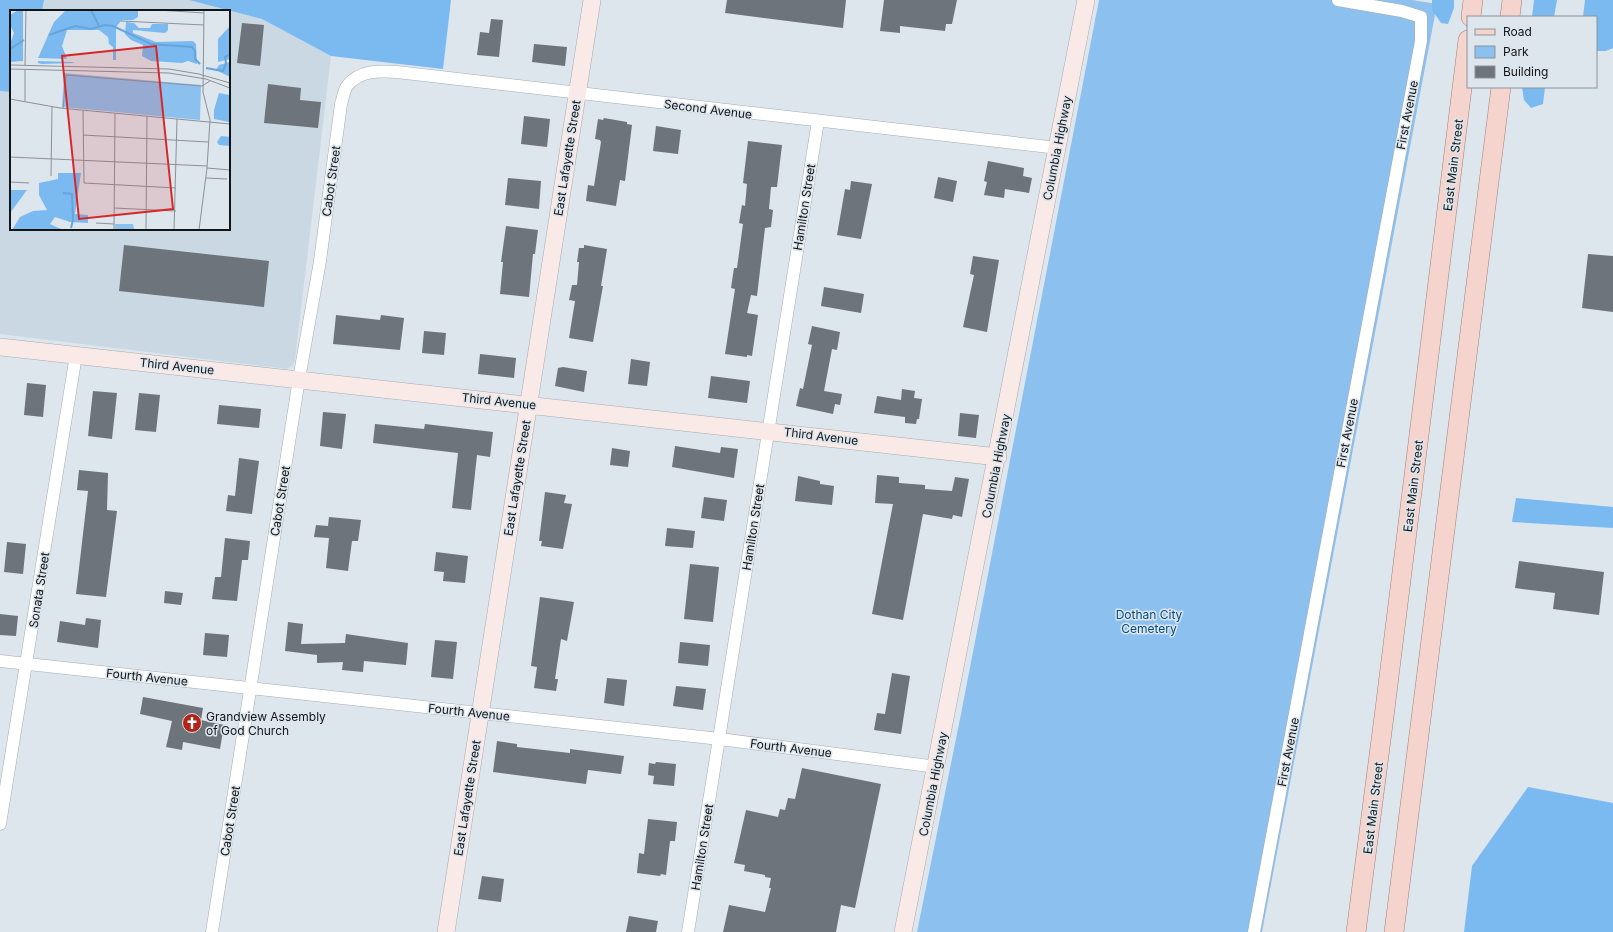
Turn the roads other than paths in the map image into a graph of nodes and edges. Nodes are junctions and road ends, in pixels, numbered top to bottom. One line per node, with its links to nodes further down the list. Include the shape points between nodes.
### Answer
1 (592, 0): 11 (street, East Lafayette Street)
2 (1086, 0): 13 (street, Columbia Highway)
3 (1338, 0): 31 (street, First Avenue, via 1402,11 1421,17 1421,41)
4 (1473, 0): 6 (main road)
5 (1512, 0): 7 (main road)
6 (1471, 16)
7 (1510, 16)
8 (1467, 48): 32 (main road, East Main Street)
9 (359, 75): 11 (street, Second Avenue, via 380,71 397,72); 16 (street, Cabot Street, via 347,86 341,104 320,261)
10 (1501, 88): 33 (main road)
11 (577, 94): 12 (street, Second Avenue); 17 (street, East Lafayette Street)
12 (818, 121): 13 (street, Second Avenue); 18 (street, Hamilton Street)
13 (1058, 148): 19 (street, Columbia Highway)
14 (0, 347): 15 (street, Third Avenue)
15 (76, 355): 16 (street, Third Avenue); 21 (street, Sonata Street)
16 (299, 379): 17 (street, Third Avenue); 22 (street, Cabot Street)
17 (529, 405): 18 (street, Third Avenue); 23 (street, East Lafayette Street)
18 (768, 430): 19 (street, Third Avenue); 24 (street, Hamilton Street)
19 (998, 457): 25 (street, Columbia Highway)
20 (0, 660): 21 (street, Fourth Avenue)
21 (27, 663): 22 (street, Fourth Avenue); 26 (street, Sonata Street)
22 (251, 689): 23 (street, Fourth Avenue); 27 (street, Cabot Street)
23 (480, 714): 24 (street, Fourth Avenue); 28 (street, East Lafayette Street)
24 (720, 739): 25 (street, Fourth Avenue); 29 (street, Hamilton Street)
25 (937, 767): 30 (street, Columbia Highway)
26 (0, 824)
27 (212, 932)
28 (446, 932)
29 (688, 932)
30 (903, 932)
31 (1254, 932)
32 (1356, 932)
33 (1394, 932)

